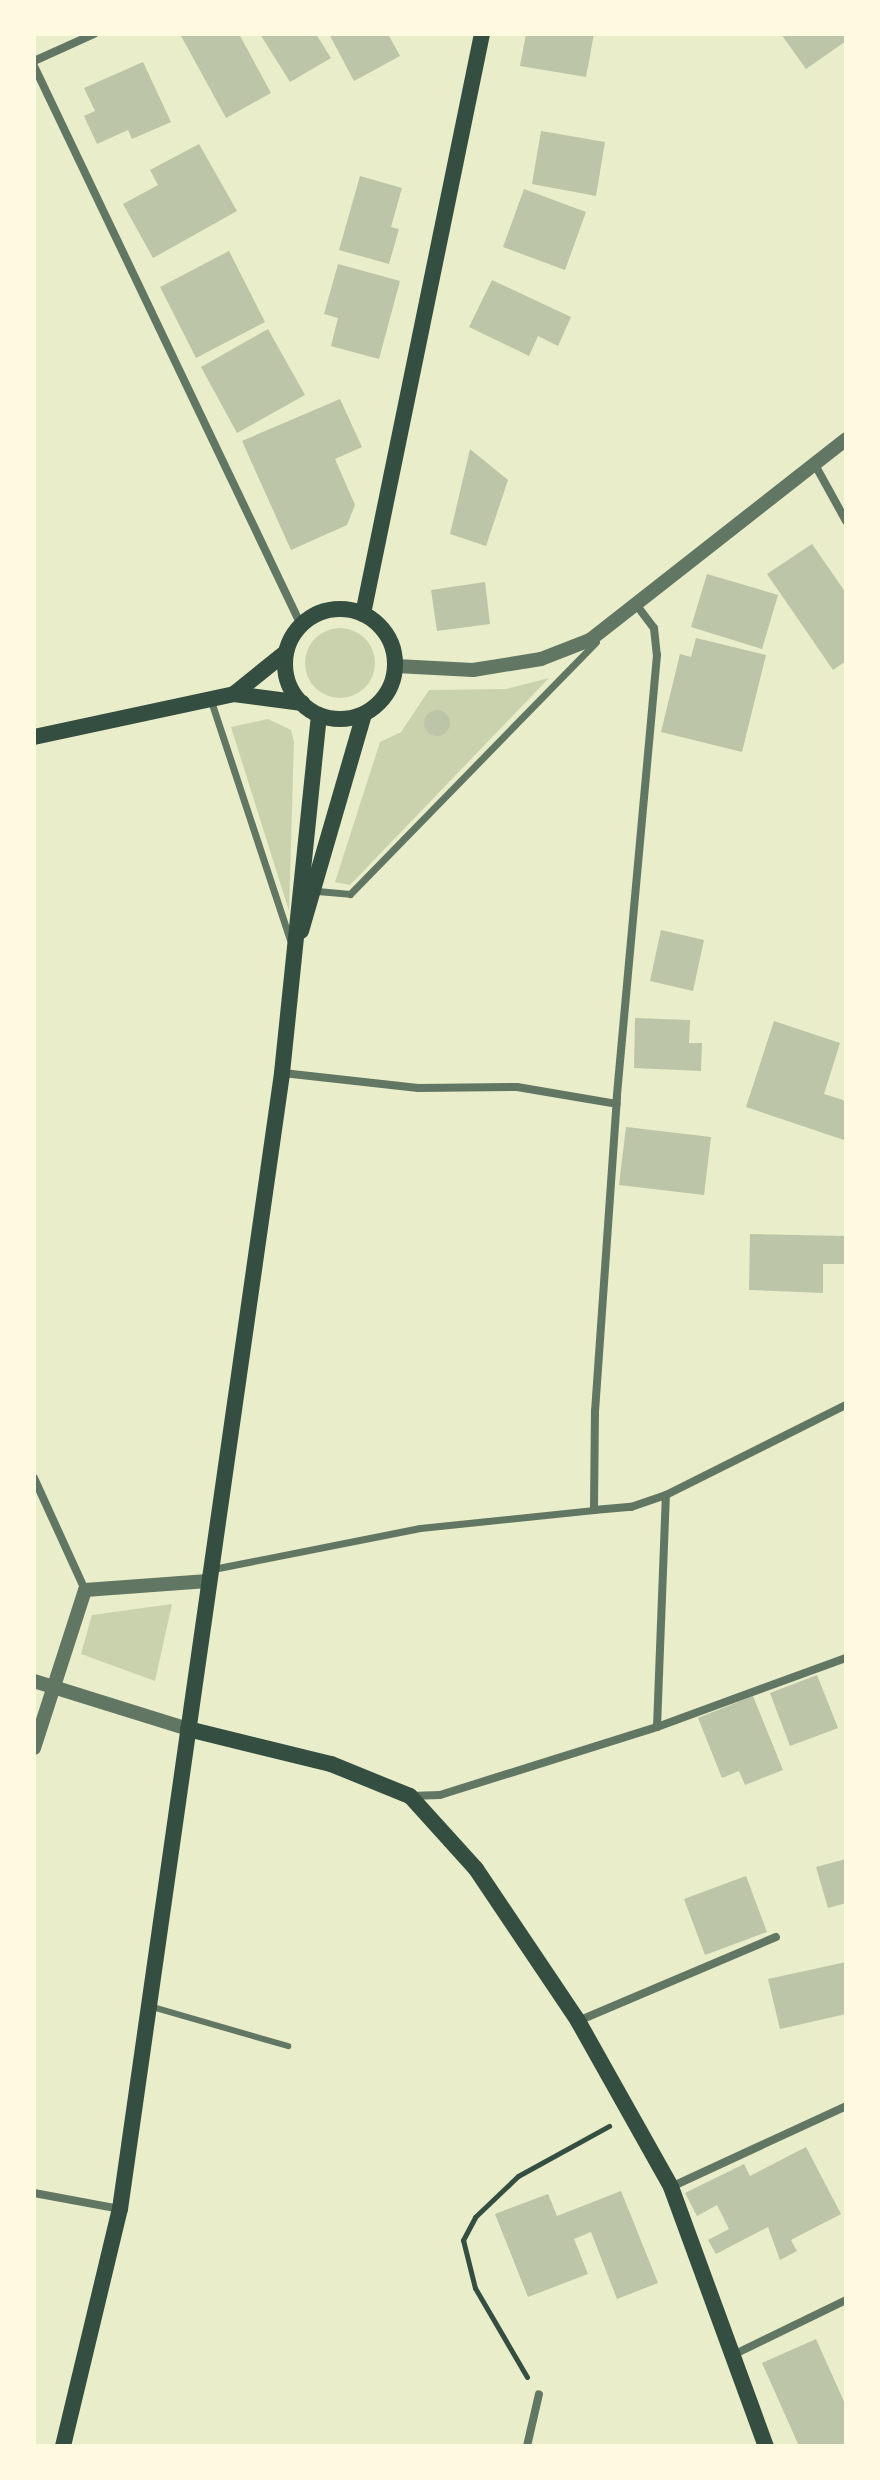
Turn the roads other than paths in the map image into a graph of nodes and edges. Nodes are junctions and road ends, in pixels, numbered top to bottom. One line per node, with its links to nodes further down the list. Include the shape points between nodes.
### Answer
1 (94, 34): 3 (street)
2 (482, 34): 8 (main road)
3 (34, 63): 10 (street)
4 (846, 439): 5 (street)
5 (814, 463): 6 (street); 7 (street)
6 (846, 521)
7 (638, 607): 9 (street); 23 (street, via 654,628 657,655)
8 (363, 614): 10 (main road, via 330,610); 12 (main road, via 387,635)
9 (616, 622): 12 (street, via 590,640 541,659 473,670); 19 (street, via 350,894)
10 (301, 625): 11 (main road)
11 (286, 652): 13 (main road); 15 (main road, via 288,682)
12 (396, 666): 16 (main road, via 387,695)
13 (234, 694): 14 (main road); 15 (main road)
14 (210, 699): 18 (main road); 21 (street)
15 (302, 703): 17 (main road)
16 (364, 714): 17 (main road, via 334,719); 19 (main road)
17 (319, 715): 20 (main road, via 297,887)
18 (34, 737)
19 (317, 891): 20 (main road)
20 (299, 936): 21 (main road)
21 (296, 959): 22 (main road)
22 (282, 1073): 23 (street, via 418,1088 517,1087); 28 (main road)
23 (617, 1104): 27 (street, via 595,1411)
24 (846, 1405): 26 (street)
25 (34, 1478): 29 (street)
26 (666, 1495): 27 (street, via 631,1507); 33 (street)
27 (594, 1510): 28 (street, via 420,1528)
28 (210, 1576): 29 (street); 34 (main road)
29 (85, 1590): 32 (street)
30 (846, 1658): 33 (street)
31 (34, 1681): 32 (street)
32 (53, 1688): 34 (street); 35 (street)
33 (657, 1727): 36 (street, via 440,1795)
34 (188, 1729): 36 (main road, via 331,1764); 38 (main road)
35 (34, 1748)
36 (410, 1796): 39 (main road, via 476,1869)
37 (776, 1937): 39 (street)
38 (149, 2006): 40 (lane); 44 (main road)
39 (578, 2021): 42 (main road)
40 (288, 2046)
41 (846, 2106): 42 (street)
42 (671, 2187): 46 (main road)
43 (34, 2193): 44 (street)
44 (120, 2209): 48 (main road)
45 (846, 2300): 46 (street)
46 (735, 2354): 50 (main road)
47 (539, 2394): 49 (street)
48 (63, 2446)
49 (527, 2446)
50 (766, 2446)

